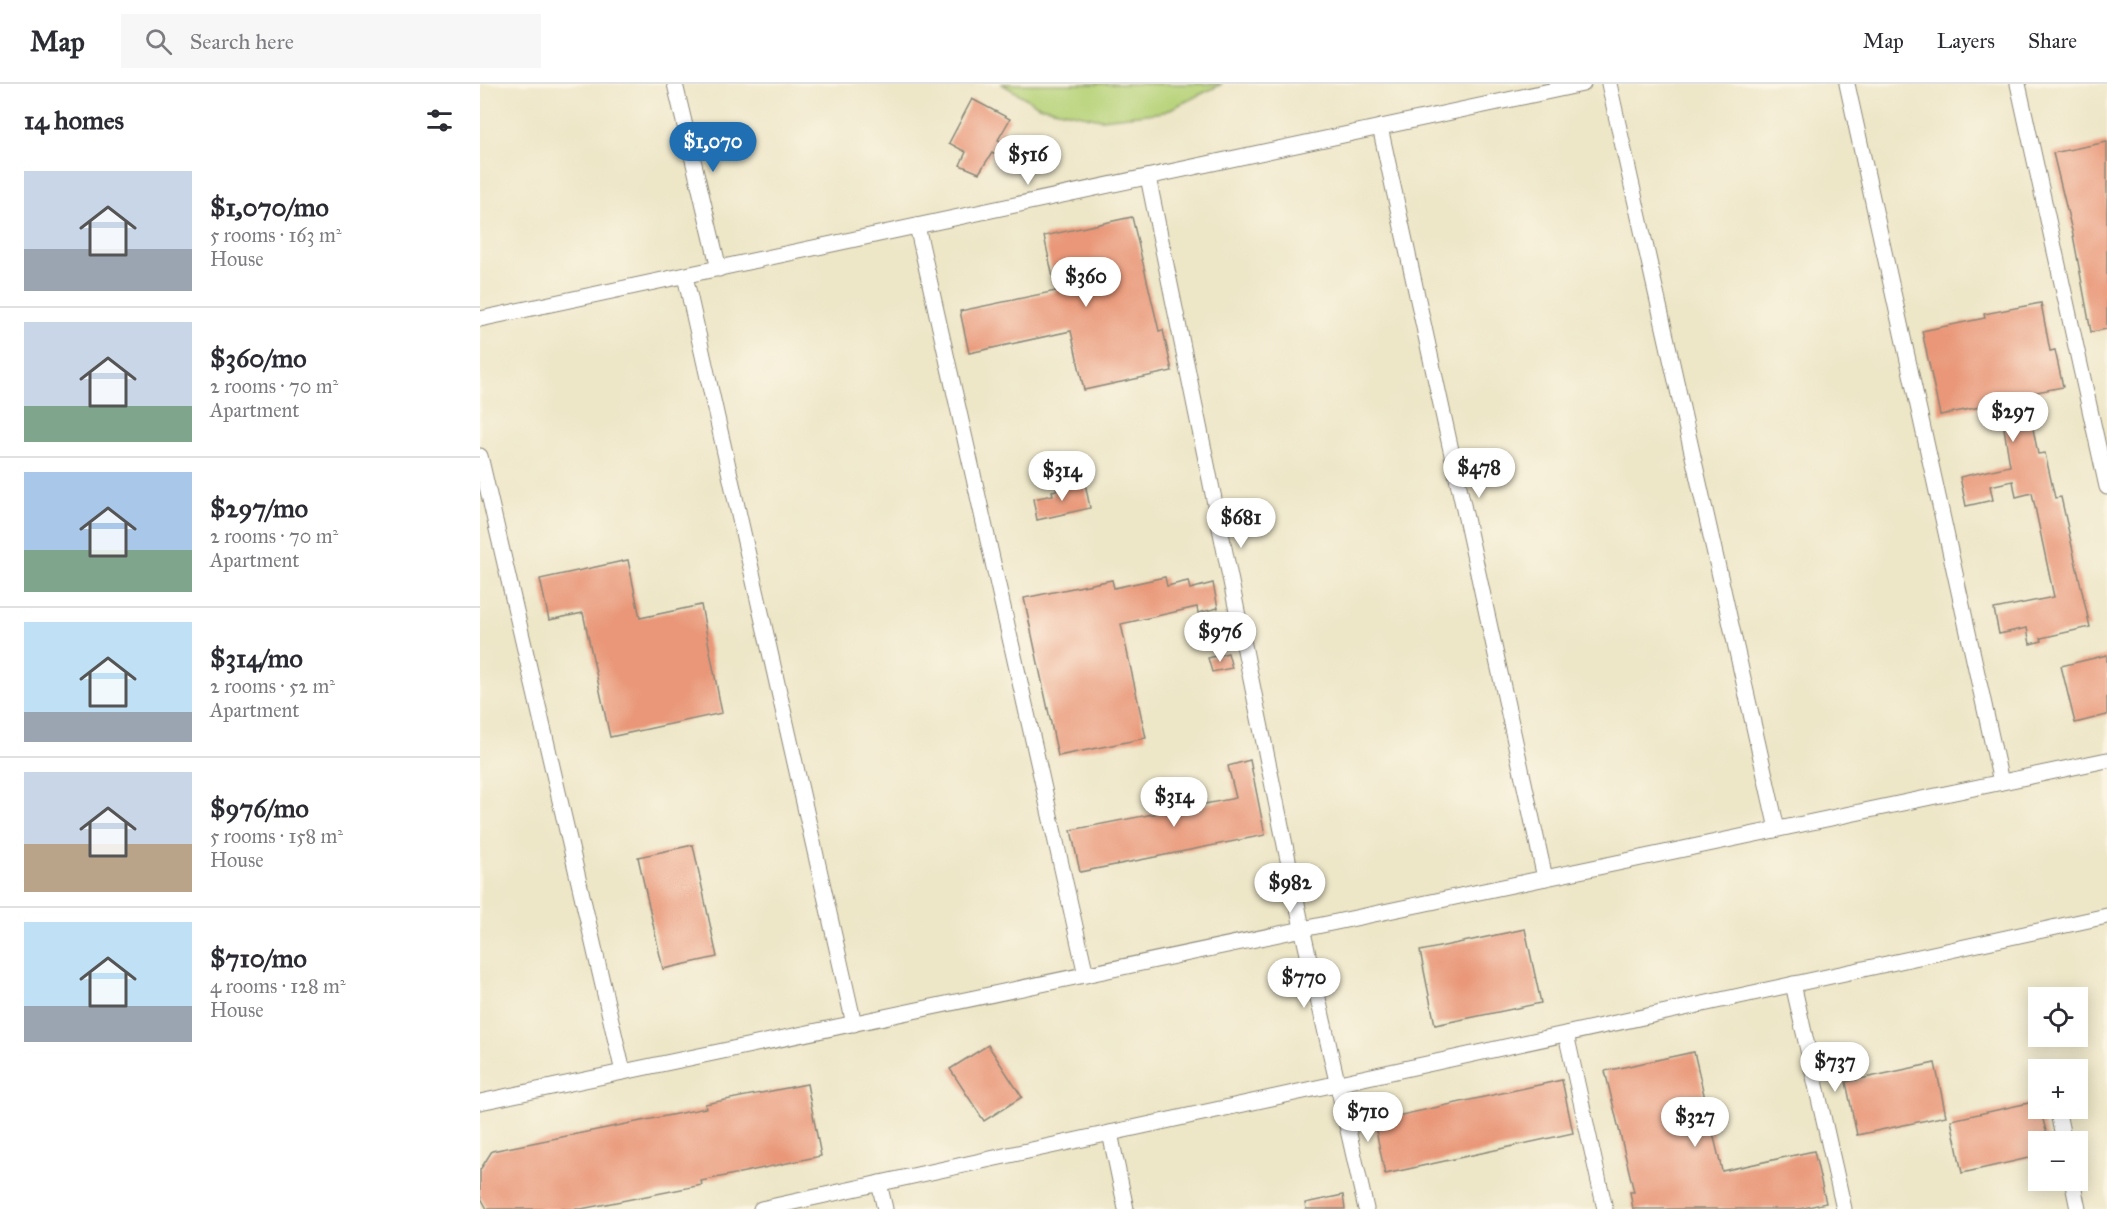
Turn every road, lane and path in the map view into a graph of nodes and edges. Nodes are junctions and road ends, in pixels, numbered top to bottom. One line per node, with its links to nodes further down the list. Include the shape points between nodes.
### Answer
1 (675, 84): 9 (street)
2 (1584, 84): 6 (street)
3 (1609, 84): 16 (street)
4 (1847, 84): 15 (street)
5 (2018, 84): 13 (street)
6 (1380, 127): 7 (street); 17 (street)
7 (1148, 177): 8 (street); 19 (street)
8 (917, 226): 9 (street); 20 (street)
9 (719, 269): 10 (street)
10 (685, 276): 11 (street); 22 (street)
11 (480, 320)
12 (480, 456): 24 (street)
13 (2107, 487)
14 (2107, 760): 15 (street)
15 (2001, 782): 16 (street)
16 (1777, 829): 17 (street)
17 (1545, 878): 19 (street)
18 (2107, 916): 21 (street)
19 (1302, 928): 20 (street); 25 (street)
20 (1086, 975): 22 (street)
21 (1793, 984): 23 (street); 35 (street)
22 (854, 1024): 24 (street)
23 (1566, 1034): 25 (street); 34 (street)
24 (623, 1072): 26 (street)
25 (1338, 1083): 27 (street); 33 (street)
26 (480, 1102)
27 (1110, 1133): 28 (street); 32 (street)
28 (879, 1183): 30 (street); 31 (street)
29 (2074, 1191): 36 (street)
30 (761, 1209)
31 (885, 1209)
32 (1126, 1209)
33 (1366, 1209)
34 (1605, 1209)
35 (1844, 1209)
36 (2078, 1209)

